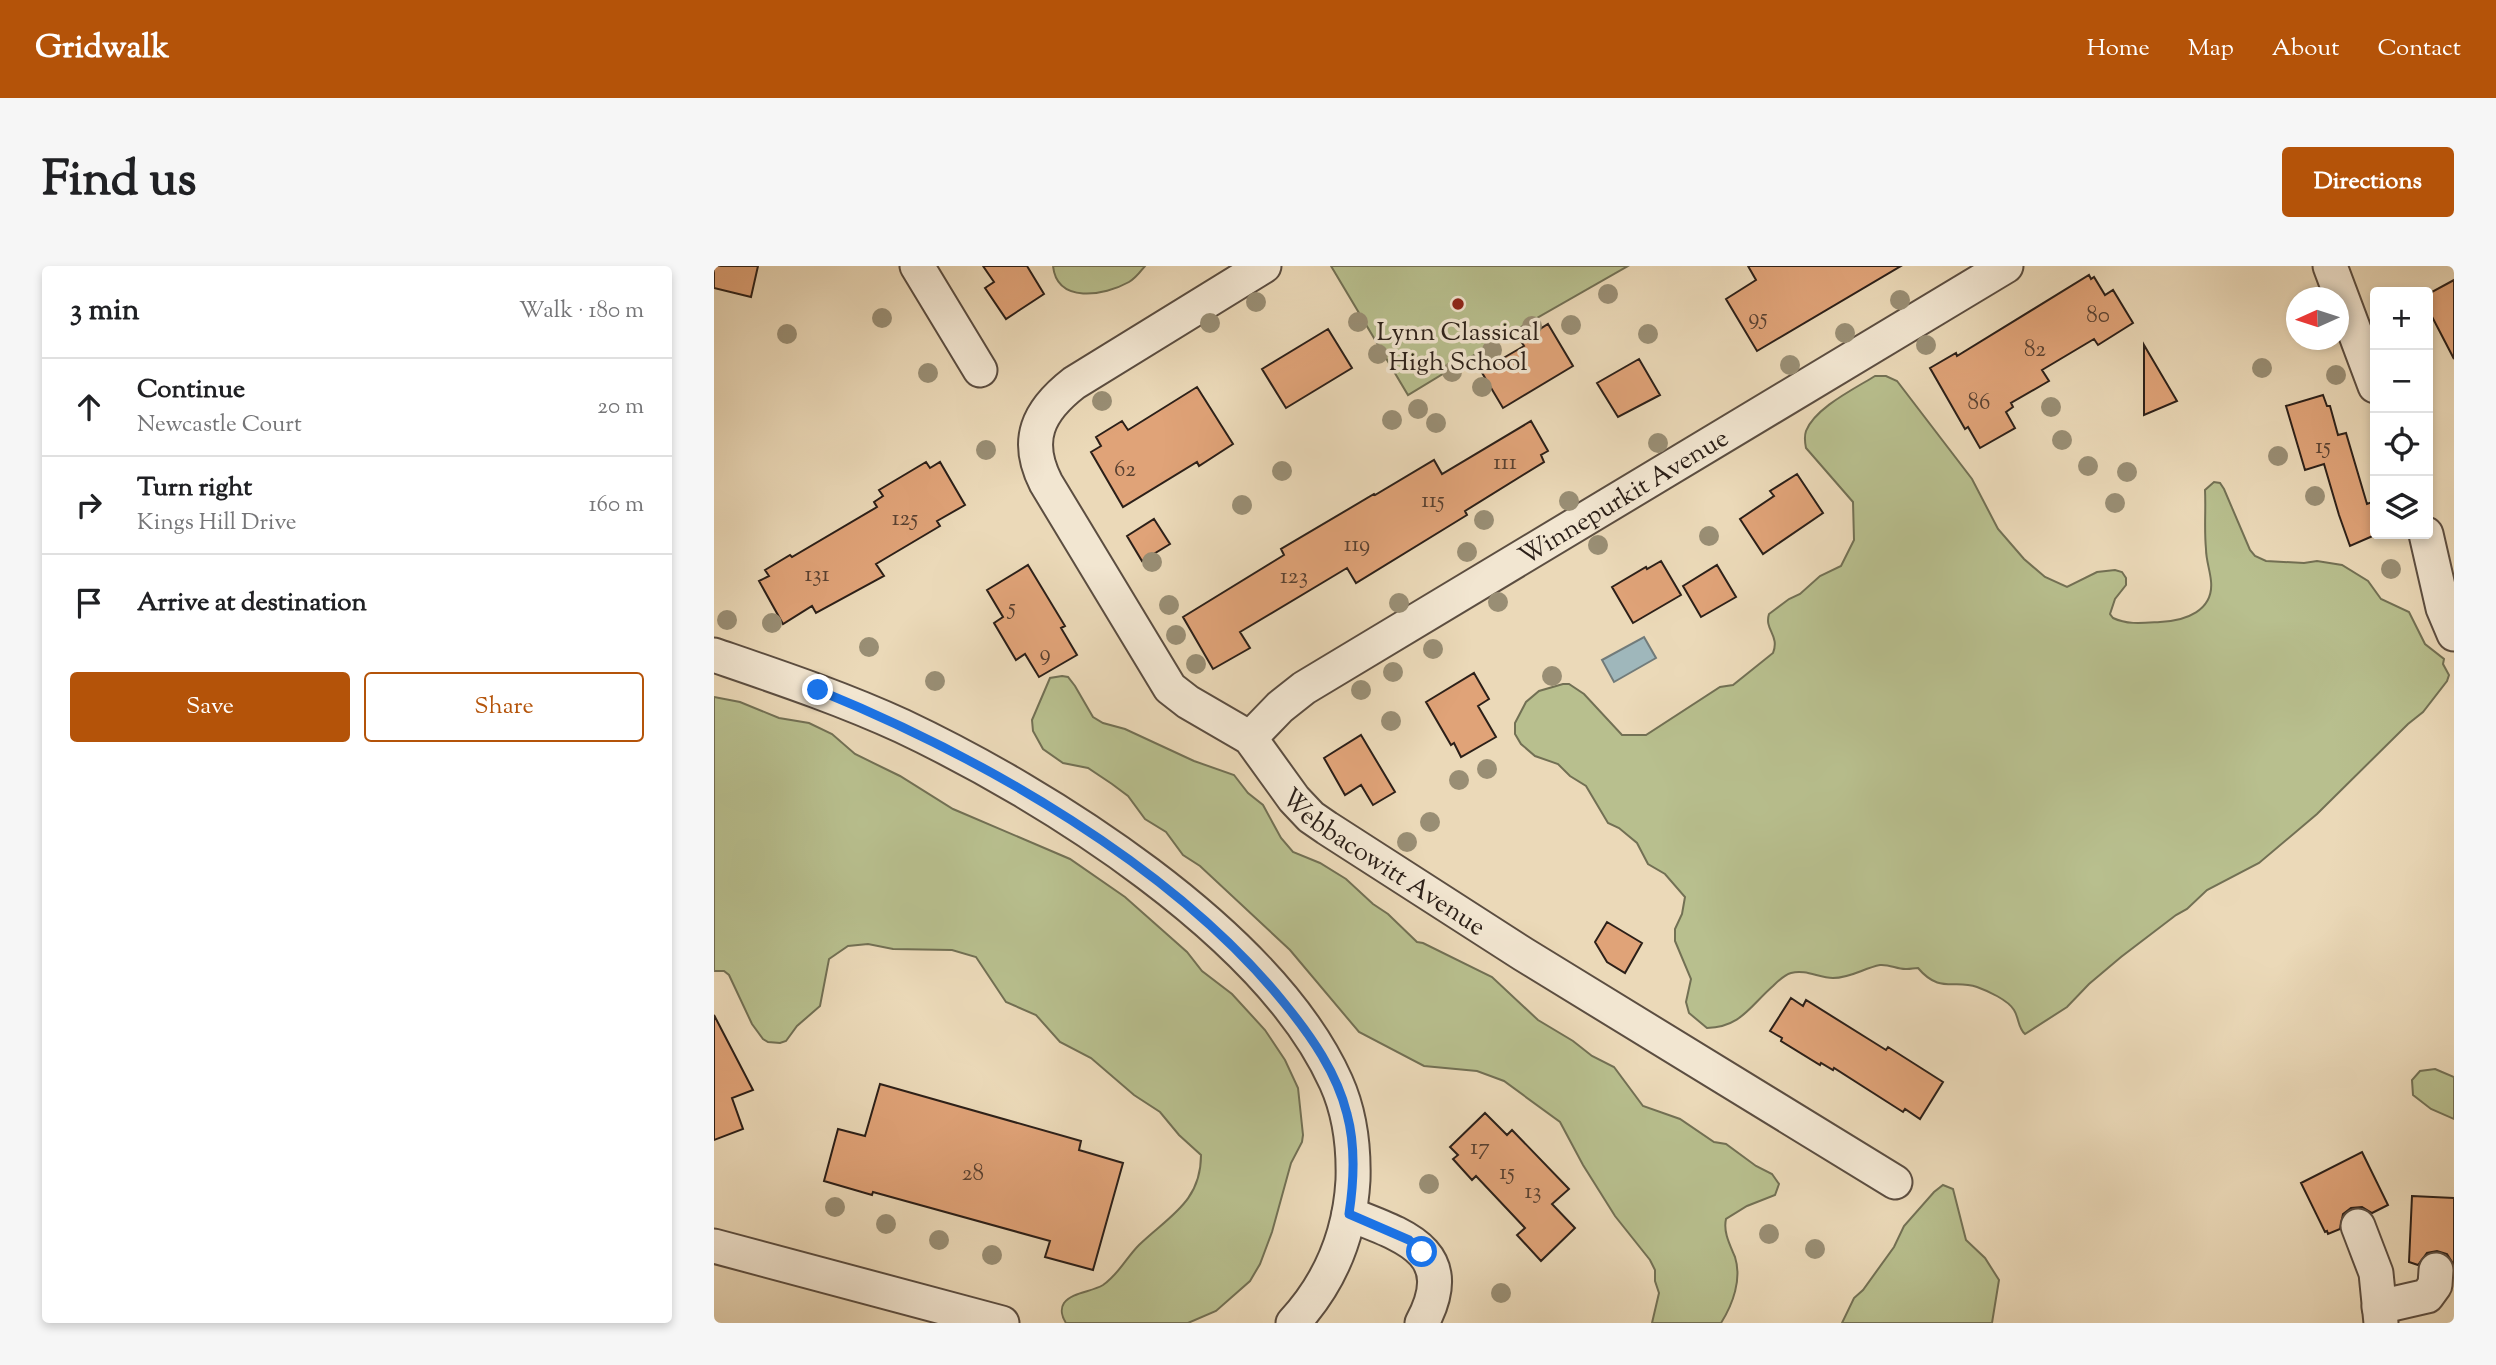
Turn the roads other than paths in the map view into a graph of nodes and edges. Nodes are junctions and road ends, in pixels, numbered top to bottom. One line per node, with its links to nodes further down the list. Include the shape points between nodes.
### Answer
1 (917, 266): 5 (street)
2 (1264, 266): 10 (street, Webbacowitt Avenue, via 1060,394 1049,405 1035,437 1037,463 1046,483 1170,688)
3 (2006, 266): 10 (street, Winnepurkit Avenue, via 1304,688)
4 (2330, 266): 6 (street)
5 (980, 370)
6 (2370, 373)
7 (2427, 539): 8 (street)
8 (2454, 634)
9 (714, 655): 12 (street, via 844,701 972,762 1108,846 1208,925 1258,971 1290,1009 1336,1083 1353,1147)
10 (1251, 738): 11 (street, Webbacowitt Avenue, via 1311,817 1522,954)
11 (1895, 1182)
12 (1349, 1214): 19 (street, via 1328,1275); 20 (street, via 1409,1240 1428,1259 1435,1276 1435,1295)
13 (2358, 1226): 17 (street, via 2373,1261)
14 (714, 1246): 16 (street, via 786,1266)
15 (2436, 1270): 17 (street, via 2435,1285 2427,1296)
16 (895, 1310): 18 (street)
17 (2380, 1315)
18 (1002, 1323)
19 (1293, 1323)
20 (1422, 1323)

